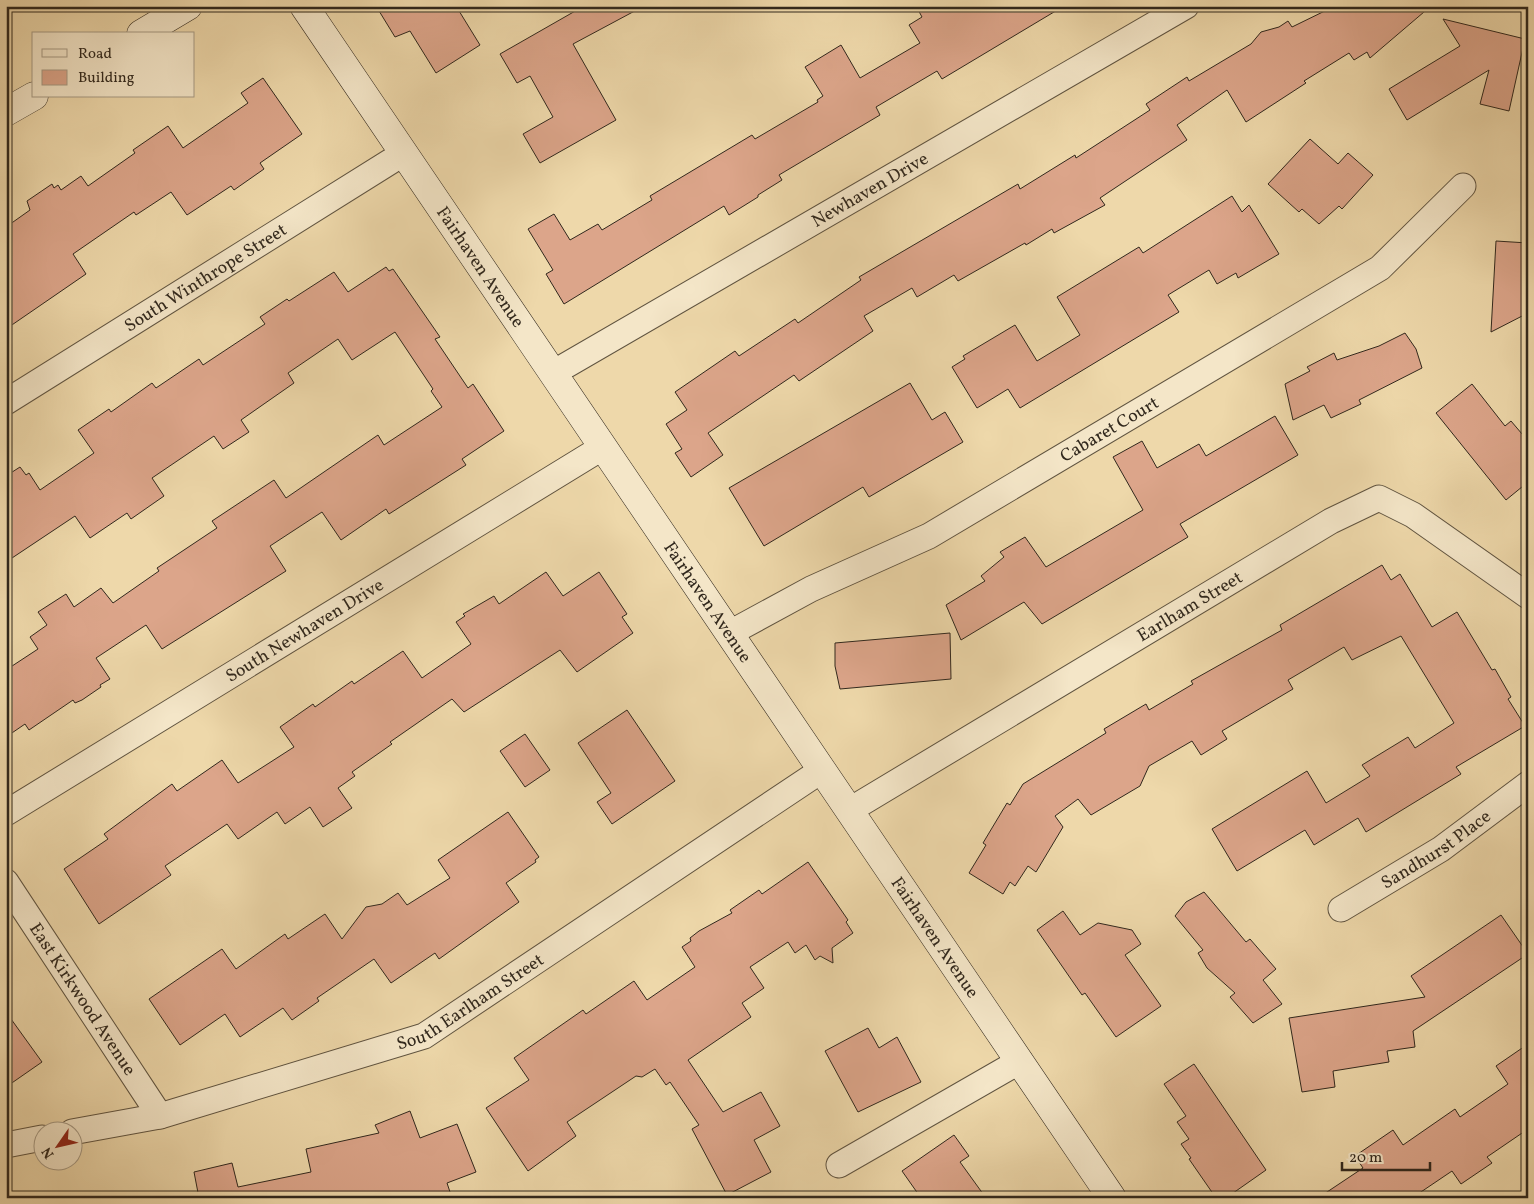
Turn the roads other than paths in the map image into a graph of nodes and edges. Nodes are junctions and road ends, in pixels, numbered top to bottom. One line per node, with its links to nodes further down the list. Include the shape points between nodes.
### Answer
1 (188, 6): 4 (main road)
2 (304, 6): 7 (main road, Fairhaven Avenue)
3 (1186, 6): 9 (street, Newhaven Drive)
4 (144, 32)
5 (32, 97): 6 (main road)
6 (6, 112)
7 (404, 153): 9 (main road, Fairhaven Avenue); 10 (street, South Winthrope Street)
8 (1462, 186): 13 (street, Cabaret Court, via 1380,268 929,536 811,589)
9 (553, 373): 11 (main road, Fairhaven Avenue)
10 (6, 402)
11 (603, 446): 13 (main road, Fairhaven Avenue); 17 (street, South Newhaven Drive)
12 (1528, 596): 16 (street, Earlham Street, via 1413,515 1379,498 1323,526)
13 (730, 633): 14 (main road, Fairhaven Avenue)
14 (822, 770): 16 (main road, Fairhaven Avenue); 21 (street, South Earlham Street, via 424,1036)
15 (1528, 784): 19 (street, Sandhurst Place, via 1441,848)
16 (850, 810): 20 (main road, Fairhaven Avenue)
17 (6, 813)
18 (6, 882): 21 (street, East Kirkwood Avenue)
19 (1342, 909)
20 (1020, 1061): 25 (street); 26 (main road, Fairhaven Avenue)
21 (160, 1116): 22 (street, South Earlham Street)
22 (82, 1130)
23 (32, 1140): 24 (street)
24 (6, 1145)
25 (839, 1165)
26 (1112, 1198)

